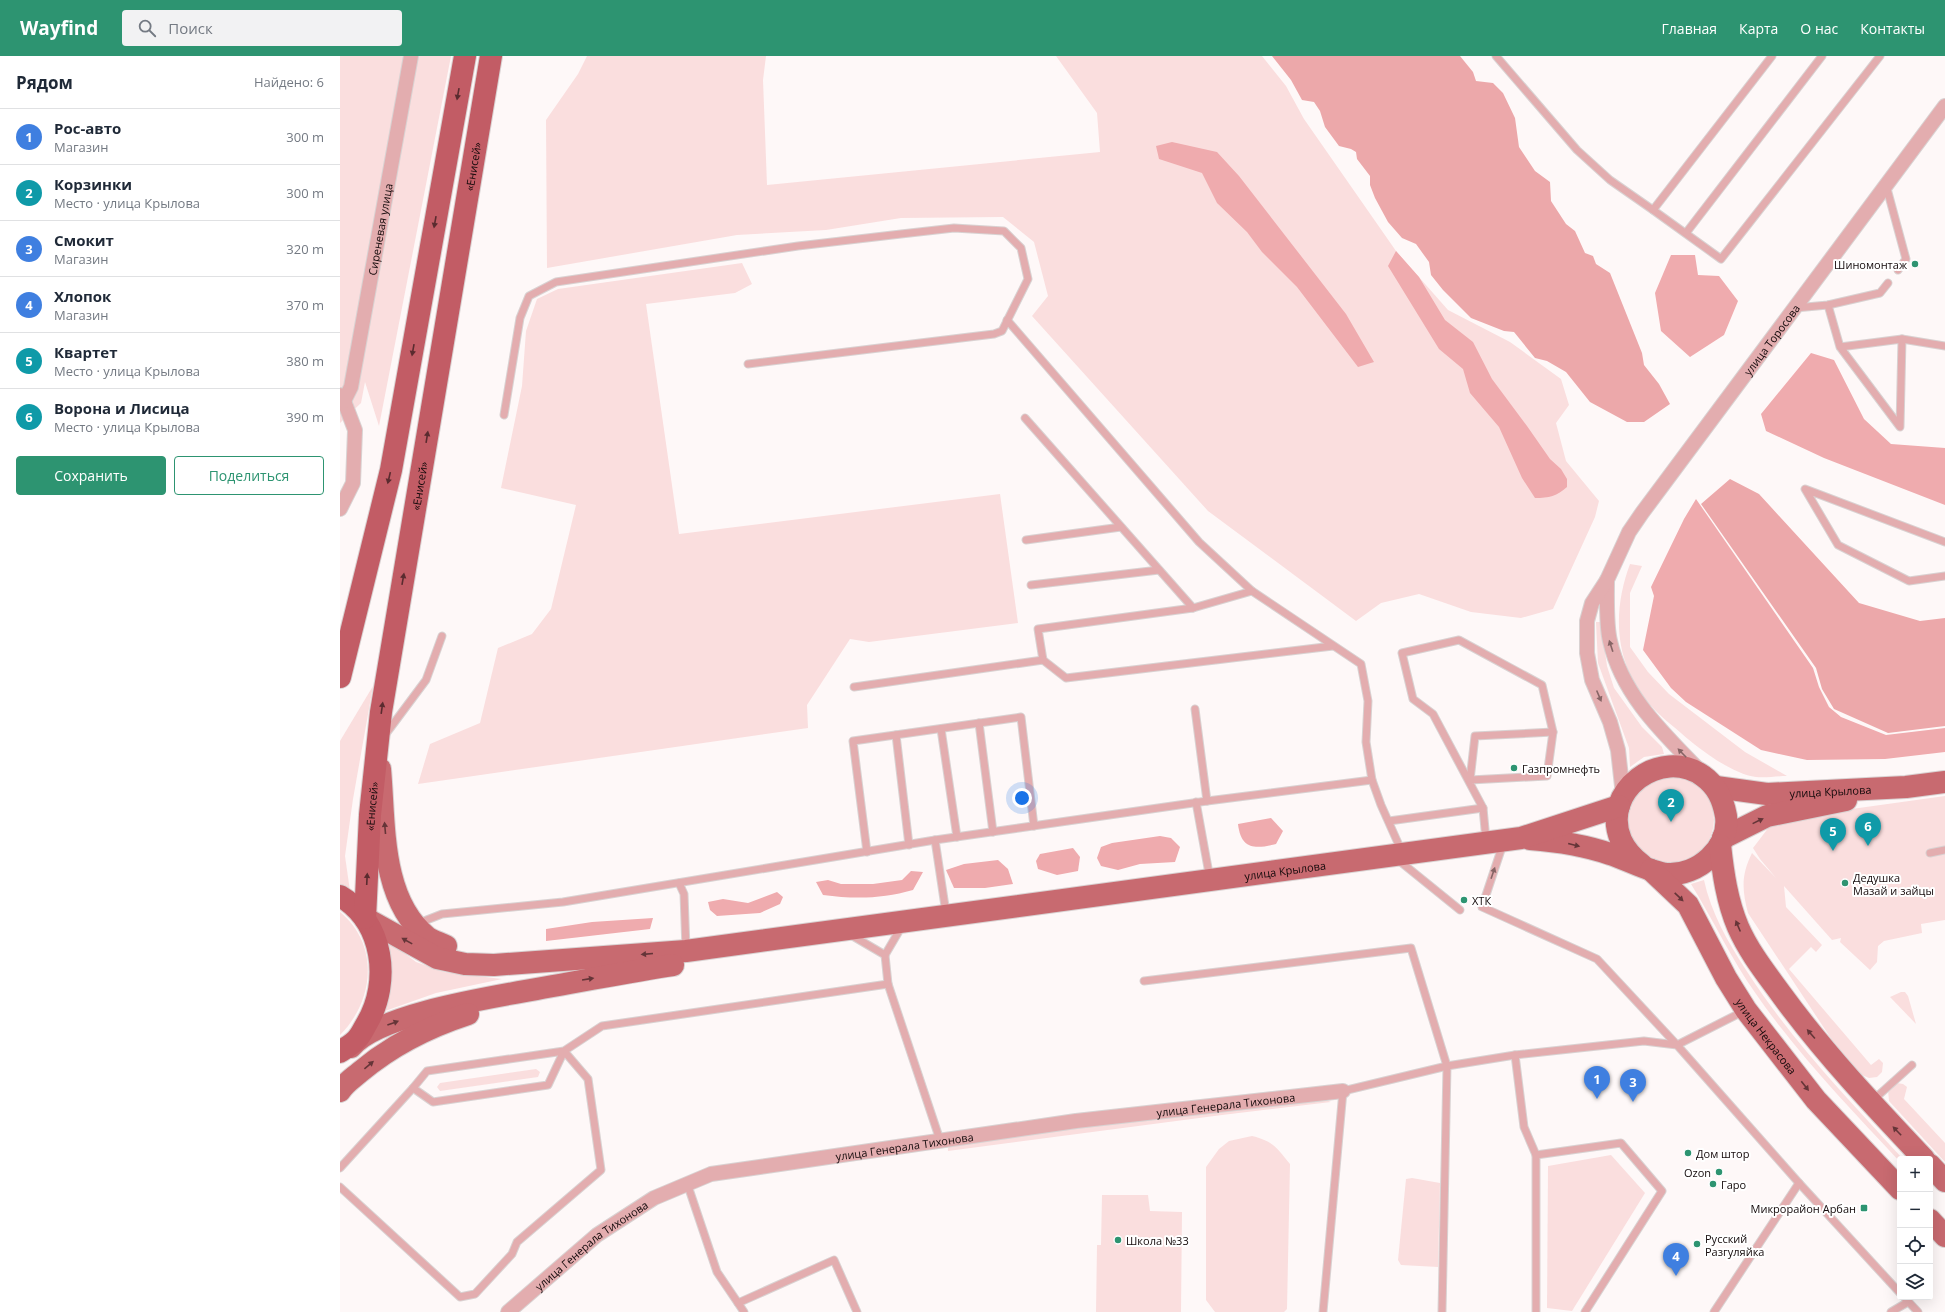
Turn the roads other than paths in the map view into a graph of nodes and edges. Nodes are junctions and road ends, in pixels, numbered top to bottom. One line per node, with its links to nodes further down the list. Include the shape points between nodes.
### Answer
1 (411, 56): 21 (street, Сиреневая улица, via 351,386)
2 (465, 56): 24 (highway, one-way to 24, via 391,470)
3 (491, 56): 46 (highway, «Енисей», one-way to 3, via 393,635)
4 (1496, 56): 10 (lane, via 1577,150 1610,180)
5 (1772, 56): 10 (lane)
6 (1822, 56): 11 (lane)
7 (1880, 56): 11 (lane, via 1721,259)
8 (1945, 106): 9 (street, улица Торосова)
9 (1886, 186): 12 (lane, via 1906,259); 15 (street, улица Торосова)
10 (1653, 210): 11 (lane)
11 (1686, 233)
12 (1898, 270)
13 (1888, 283): 14 (lane, via 1880,293)
14 (1828, 305): 15 (lane); 19 (lane)
15 (1795, 308): 31 (street, улица Торосова, via 1642,513 1618,553)
16 (1007, 320): 20 (lane, via 1002,331 994,334); 22 (lane, via 1028,279 1021,248 1004,230 954,228 901,234 798,246 556,282 529,296 520,318); 33 (lane, via 1199,542)
17 (1902, 339): 18 (lane); 19 (lane); 19 (lane, via 1900,428)
18 (1945, 346)
19 (1840, 347)
20 (748, 364)
21 (342, 400): 25 (street, via 355,430 353,483)
22 (504, 415)
23 (1025, 418): 26 (lane)
24 (382, 507): 35 (highway); 39 (highway)
25 (340, 509)
26 (1121, 527): 27 (lane); 29 (lane)
27 (1026, 540)
28 (1945, 542): 30 (lane, via 1805,489 1838,545 1909,581)
29 (1159, 570): 32 (lane); 34 (lane)
30 (1945, 576)
31 (1607, 580): 50 (street, one-way to 31, via 1640,706 1624,680 1609,641); 52 (street, one-way to 52, via 1592,603 1588,621 1587,653 1592,680 1610,722 1618,750)
32 (1031, 585)
33 (1252, 591): 34 (lane); 37 (lane)
34 (1193, 608): 38 (lane, via 1038,629)
35 (340, 634)
36 (442, 636): 46 (lane, via 426,680)
37 (1333, 646): 38 (lane, via 1066,678); 47 (lane, via 1361,664 1368,700 1366,742)
38 (1043, 660): 40 (lane)
39 (340, 677)
40 (854, 687)
41 (1195, 709): 53 (lane)
42 (979, 723): 43 (lane); 57 (lane, via 1021,717); 58 (lane)
43 (941, 729): 45 (lane); 59 (lane)
44 (1553, 732): 48 (lane, via 1547,776); 48 (lane, via 1475,736); 48 (lane, via 1542,685 1459,640 1402,653 1413,699 1433,714)
45 (896, 735): 63 (lane); 65 (lane, via 853,742)
46 (378, 743): 74 (highway, «Енисей», one-way to 46, via 370,815); 75 (main road, one-way to 46, via 396,892 388,862)
47 (1372, 780): 53 (lane); 56 (lane)
48 (1470, 780): 55 (lane)
49 (1945, 782): 51 (main road, улица Крылова)
50 (1713, 784): 51 (main road, улица Крылова, via 1767,794); 52 (main road, улица Крылова, via 1696,771 1680,766 1663,766 1647,771 1633,781); 62 (main road, via 1724,803 1726,820)
51 (1906, 787): 62 (main road, one-way to 51, via 1767,816)
52 (1621, 800): 61 (main road, улица Крылова); 68 (main road, via 1617,823 1621,839 1629,854)
53 (1206, 801): 54 (lane)
54 (1196, 802): 57 (lane); 69 (lane)
55 (1483, 808): 56 (lane); 61 (lane)
56 (1389, 821): 67 (lane)
57 (1034, 826): 58 (lane)
58 (992, 832): 59 (lane)
59 (956, 837): 60 (lane)
60 (935, 840): 63 (lane); 73 (lane)
61 (1504, 840): 67 (main road, улица Крылова); 68 (main road, one-way to 68, via 1563,842 1608,853); 86 (lane, one-way to 61, via 1597,959 1482,907)
62 (1722, 841): 68 (main road, via 1711,858 1683,873 1667,874); 96 (main road, one-way to 62, via 1803,1024 1751,953 1729,901 1723,875)
63 (909, 844): 65 (lane)
64 (1945, 850): 66 (lane)
65 (867, 852): 70 (lane)
66 (1930, 853)
67 (1398, 855): 69 (main road, улица Крылова); 72 (lane)
68 (1646, 868): 84 (main road, улица Некрасова, one-way to 84, via 1688,905 1726,978)
69 (1210, 880): 73 (main road, улица Крылова)
70 (678, 883): 75 (lane, via 563,902 442,914); 78 (lane, via 684,894)
71 (340, 896): 74 (highway)
72 (1460, 910)
73 (946, 916): 76 (main road); 78 (main road)
74 (365, 918): 80 (main road, one-way to 74, via 494,965 465,964 437,958); 85 (highway, via 374,935 381,960 381,986 375,1010)
75 (415, 925): 80 (main road, via 428,938 447,946 478,953)
76 (902, 925): 77 (main road); 79 (lane)
77 (851, 935): 79 (lane); 83 (main road, one-way to 77)
78 (686, 951): 80 (main road, one-way to 80)
79 (885, 955): 82 (lane)
80 (567, 960)
81 (1144, 981): 92 (lane, via 1411,948)
82 (888, 984): 87 (lane, via 602,1026); 97 (lane)
83 (554, 986): 85 (main road, one-way to 83, via 389,1024 429,1011 492,996); 94 (main road, one-way to 83, via 376,1059 428,1029)
84 (1746, 1010): 86 (lane); 105 (main road, улица Некрасова, one-way to 105, via 1816,1100)
85 (358, 1039): 88 (highway); 90 (main road)
86 (1677, 1045): 89 (lane, via 1644,1042); 104 (lane)
87 (564, 1051): 93 (lane, via 427,1071); 93 (lane, via 548,1085 433,1102); 106 (lane, via 588,1079 601,1170 518,1242 512,1254 474,1294 460,1297)
88 (340, 1052)
89 (1515, 1055): 92 (lane); 98 (lane, via 1524,1127)
90 (340, 1060)
91 (1912, 1065): 96 (lane)
92 (1447, 1066): 95 (lane); 117 (lane)
93 (413, 1088): 100 (lane)
94 (340, 1091)
95 (1344, 1091): 97 (street, улица Генерала Тихонова, via 1076,1121); 116 (lane)
96 (1870, 1102): 99 (main road, one-way to 96)
97 (940, 1140): 103 (street, улица Генерала Тихонова, via 711,1174)
98 (1536, 1155): 118 (lane); 119 (lane, via 1621,1143 1662,1191)
99 (1921, 1156)
100 (340, 1168)
101 (1933, 1168): 102 (main road)
102 (1945, 1181)
103 (687, 1183): 112 (lane, via 717,1272); 113 (street, улица Генерала Тихонова, via 654,1198 597,1235)
104 (1799, 1183): 109 (lane); 120 (lane)
105 (1897, 1185)
106 (340, 1187)
107 (1933, 1223): 108 (main road)
108 (1945, 1236)
109 (1897, 1290)
110 (1905, 1300): 121 (lane)
111 (1907, 1300): 122 (lane)
112 (738, 1303): 114 (lane); 115 (lane, via 834,1260)
113 (508, 1312)
114 (744, 1312)
115 (857, 1312)
116 (1323, 1312)
117 (1442, 1312)
118 (1536, 1312)
119 (1584, 1312)
120 (1714, 1312)
121 (1891, 1312)
122 (1918, 1312)

